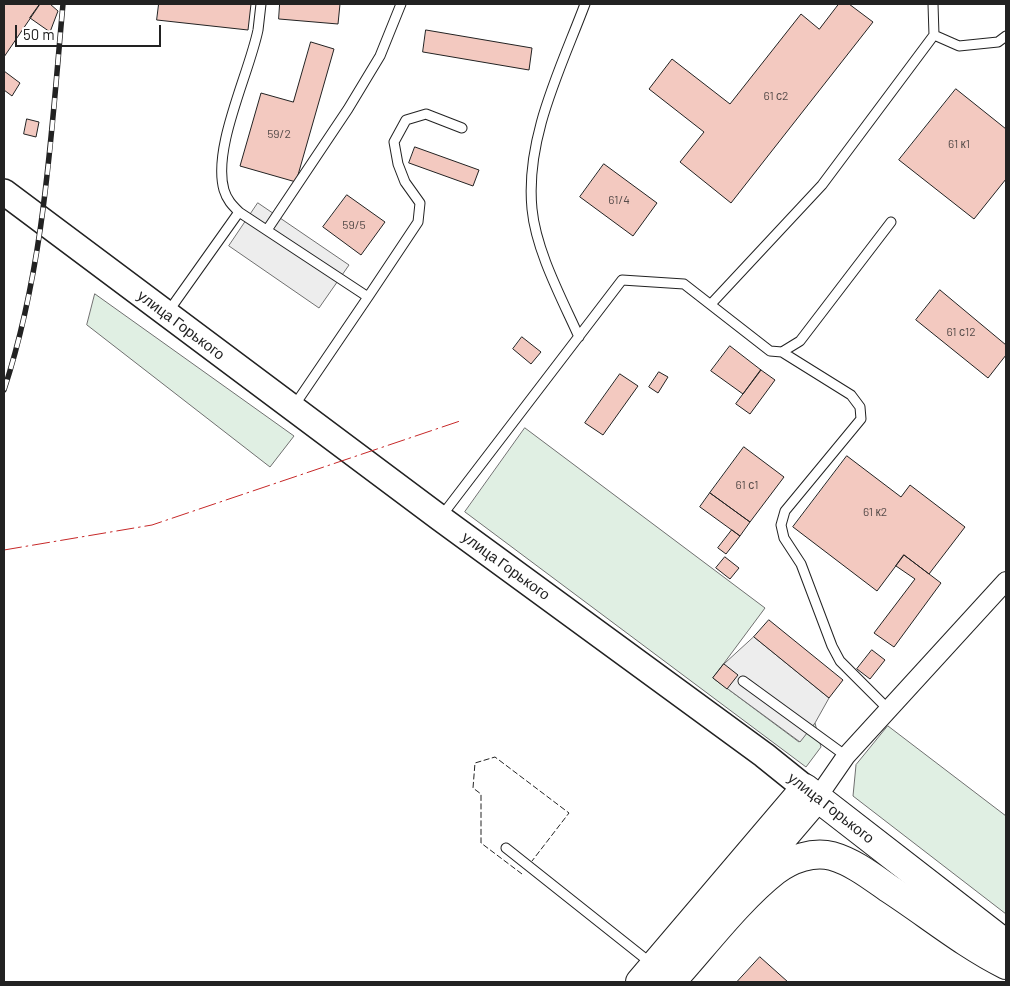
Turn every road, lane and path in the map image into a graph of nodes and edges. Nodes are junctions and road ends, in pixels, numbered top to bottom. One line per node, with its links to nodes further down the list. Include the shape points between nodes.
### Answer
1 (260, 4): 9 (lane, via 258,30 224,146 224,189 228,201)
2 (400, 4): 11 (lane, via 376,64)
3 (585, 4): 15 (lane, via 542,119 532,175 532,210 546,265)
4 (933, 4): 5 (lane)
5 (934, 35): 6 (lane, via 958,46 998,42); 13 (lane, via 822,185)
6 (1006, 36)
7 (462, 128): 12 (lane, via 426,114 406,120 394,142 398,164 420,203 420,213 418,222)
8 (4, 192): 14 (main road, улица Горького)
9 (239, 212): 11 (lane); 14 (lane)
10 (891, 222): 16 (lane, via 800,341)
11 (267, 230): 12 (lane)
12 (368, 297): 17 (lane)
13 (710, 304): 15 (lane, via 684,284 622,280); 16 (lane, via 770,351)
14 (166, 314): 17 (main road, улица Горького)
15 (579, 337): 18 (lane)
16 (782, 352): 21 (lane, via 851,395 860,407 861,418 785,511 781,524 784,538 801,564 840,661)
17 (293, 408): 18 (main road, улица Горького)
18 (440, 518): 23 (main road, улица Горького, via 764,755)
19 (1006, 581): 21 (street)
20 (743, 681): 22 (lane)
21 (888, 710): 22 (street)
22 (846, 756): 23 (street)
23 (811, 793): 25 (main road, улица Горького); 27 (main road)
24 (506, 848): 27 (lane)
25 (1006, 944)
26 (1006, 965): 27 (main road, via 977,951 857,867 833,856 815,854 776,870)
27 (656, 978)

